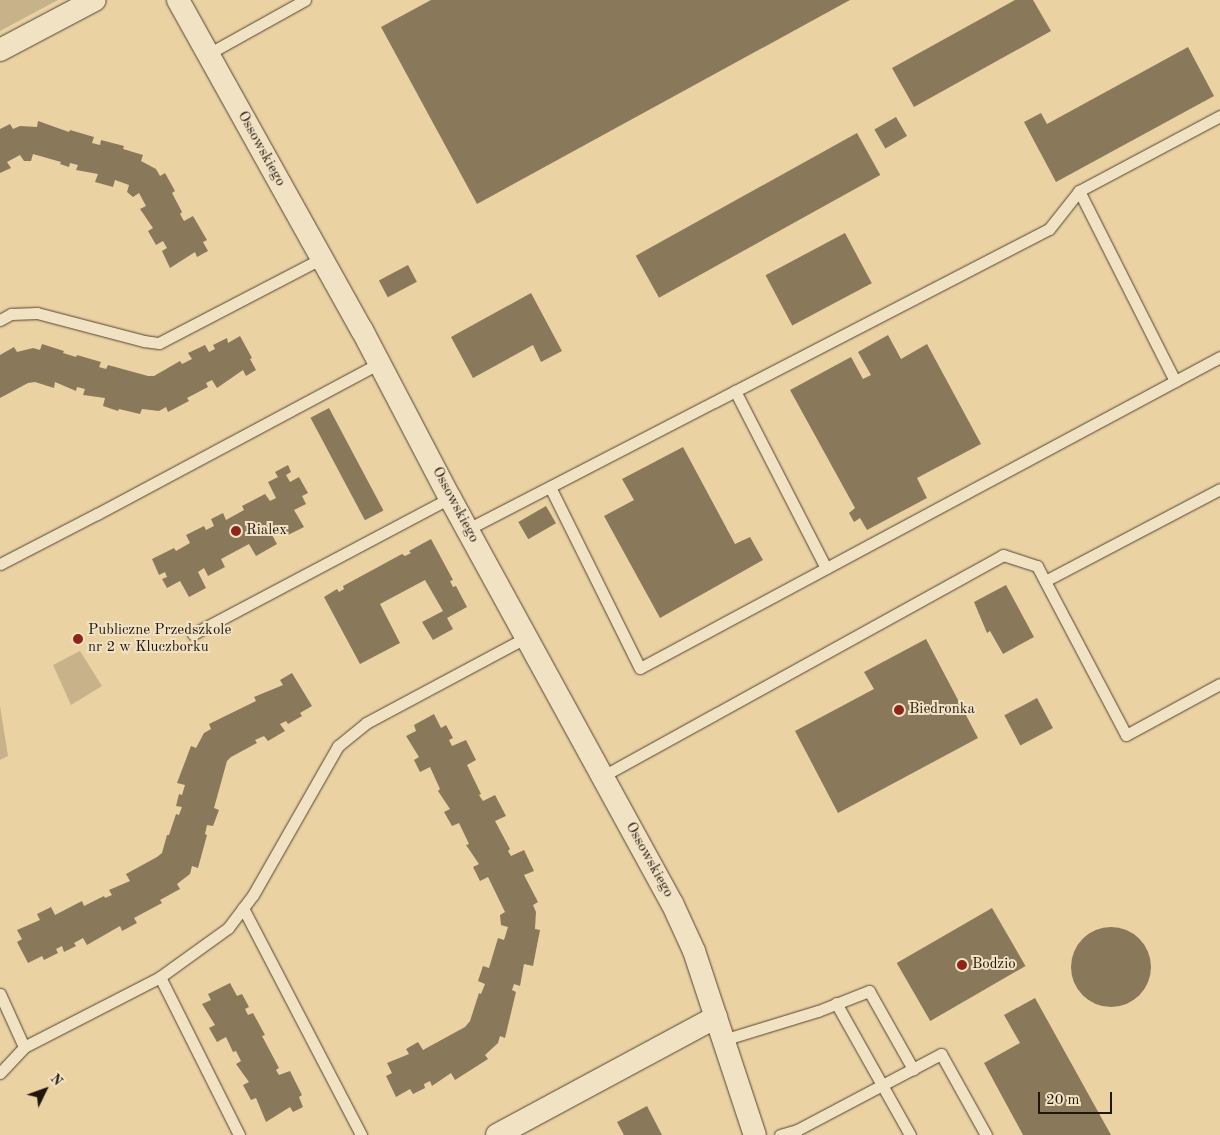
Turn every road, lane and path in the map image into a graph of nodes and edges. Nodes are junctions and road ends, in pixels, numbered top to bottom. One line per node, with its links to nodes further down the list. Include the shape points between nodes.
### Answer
1 (95, 0): 4 (street)
2 (178, 0): 5 (street, Ossowskiego)
3 (305, 0): 5 (lane)
4 (0, 50)
5 (208, 54): 8 (street, Ossowskiego)
6 (1220, 116): 7 (lane)
7 (1079, 190): 12 (lane); 13 (lane, via 1049,228)
8 (322, 258): 9 (lane, via 159,343 37,313 10,314); 11 (street, Ossowskiego)
9 (0, 320)
10 (1220, 357): 12 (lane)
11 (380, 363): 16 (street, Ossowskiego); 18 (lane)
12 (1175, 381): 19 (lane)
13 (735, 391): 14 (lane); 19 (lane)
14 (550, 487): 17 (lane); 19 (lane, via 640,668)
15 (1220, 489): 20 (lane)
16 (450, 498): 17 (street, Ossowskiego); 21 (lane)
17 (468, 529): 22 (street, Ossowskiego)
18 (0, 564)
19 (826, 568)
20 (1045, 581): 23 (lane, via 1126,735); 24 (lane, via 1037,566 1003,555)
21 (192, 634)
22 (527, 637): 24 (street, Ossowskiego); 25 (lane, via 366,723 338,746)
23 (1220, 684)
24 (603, 776): 29 (street, Ossowskiego, via 672,903 694,951)
25 (243, 908): 26 (lane, via 228,928); 36 (lane)
26 (160, 977): 31 (lane); 35 (lane)
27 (0, 994): 31 (lane)
28 (836, 1003): 30 (lane); 32 (lane, via 868,991); 34 (lane)
29 (716, 1017): 30 (street, Ossowskiego); 37 (street)
30 (723, 1040): 38 (street, Ossowskiego)
31 (24, 1047): 33 (lane)
32 (913, 1069): 34 (lane); 41 (lane, via 941,1054)
33 (0, 1073)
34 (883, 1085): 39 (lane, via 797,1130); 40 (lane)
35 (238, 1135)
36 (362, 1135)
37 (498, 1135)
38 (755, 1135)
39 (780, 1135)
40 (910, 1135)
41 (986, 1135)

